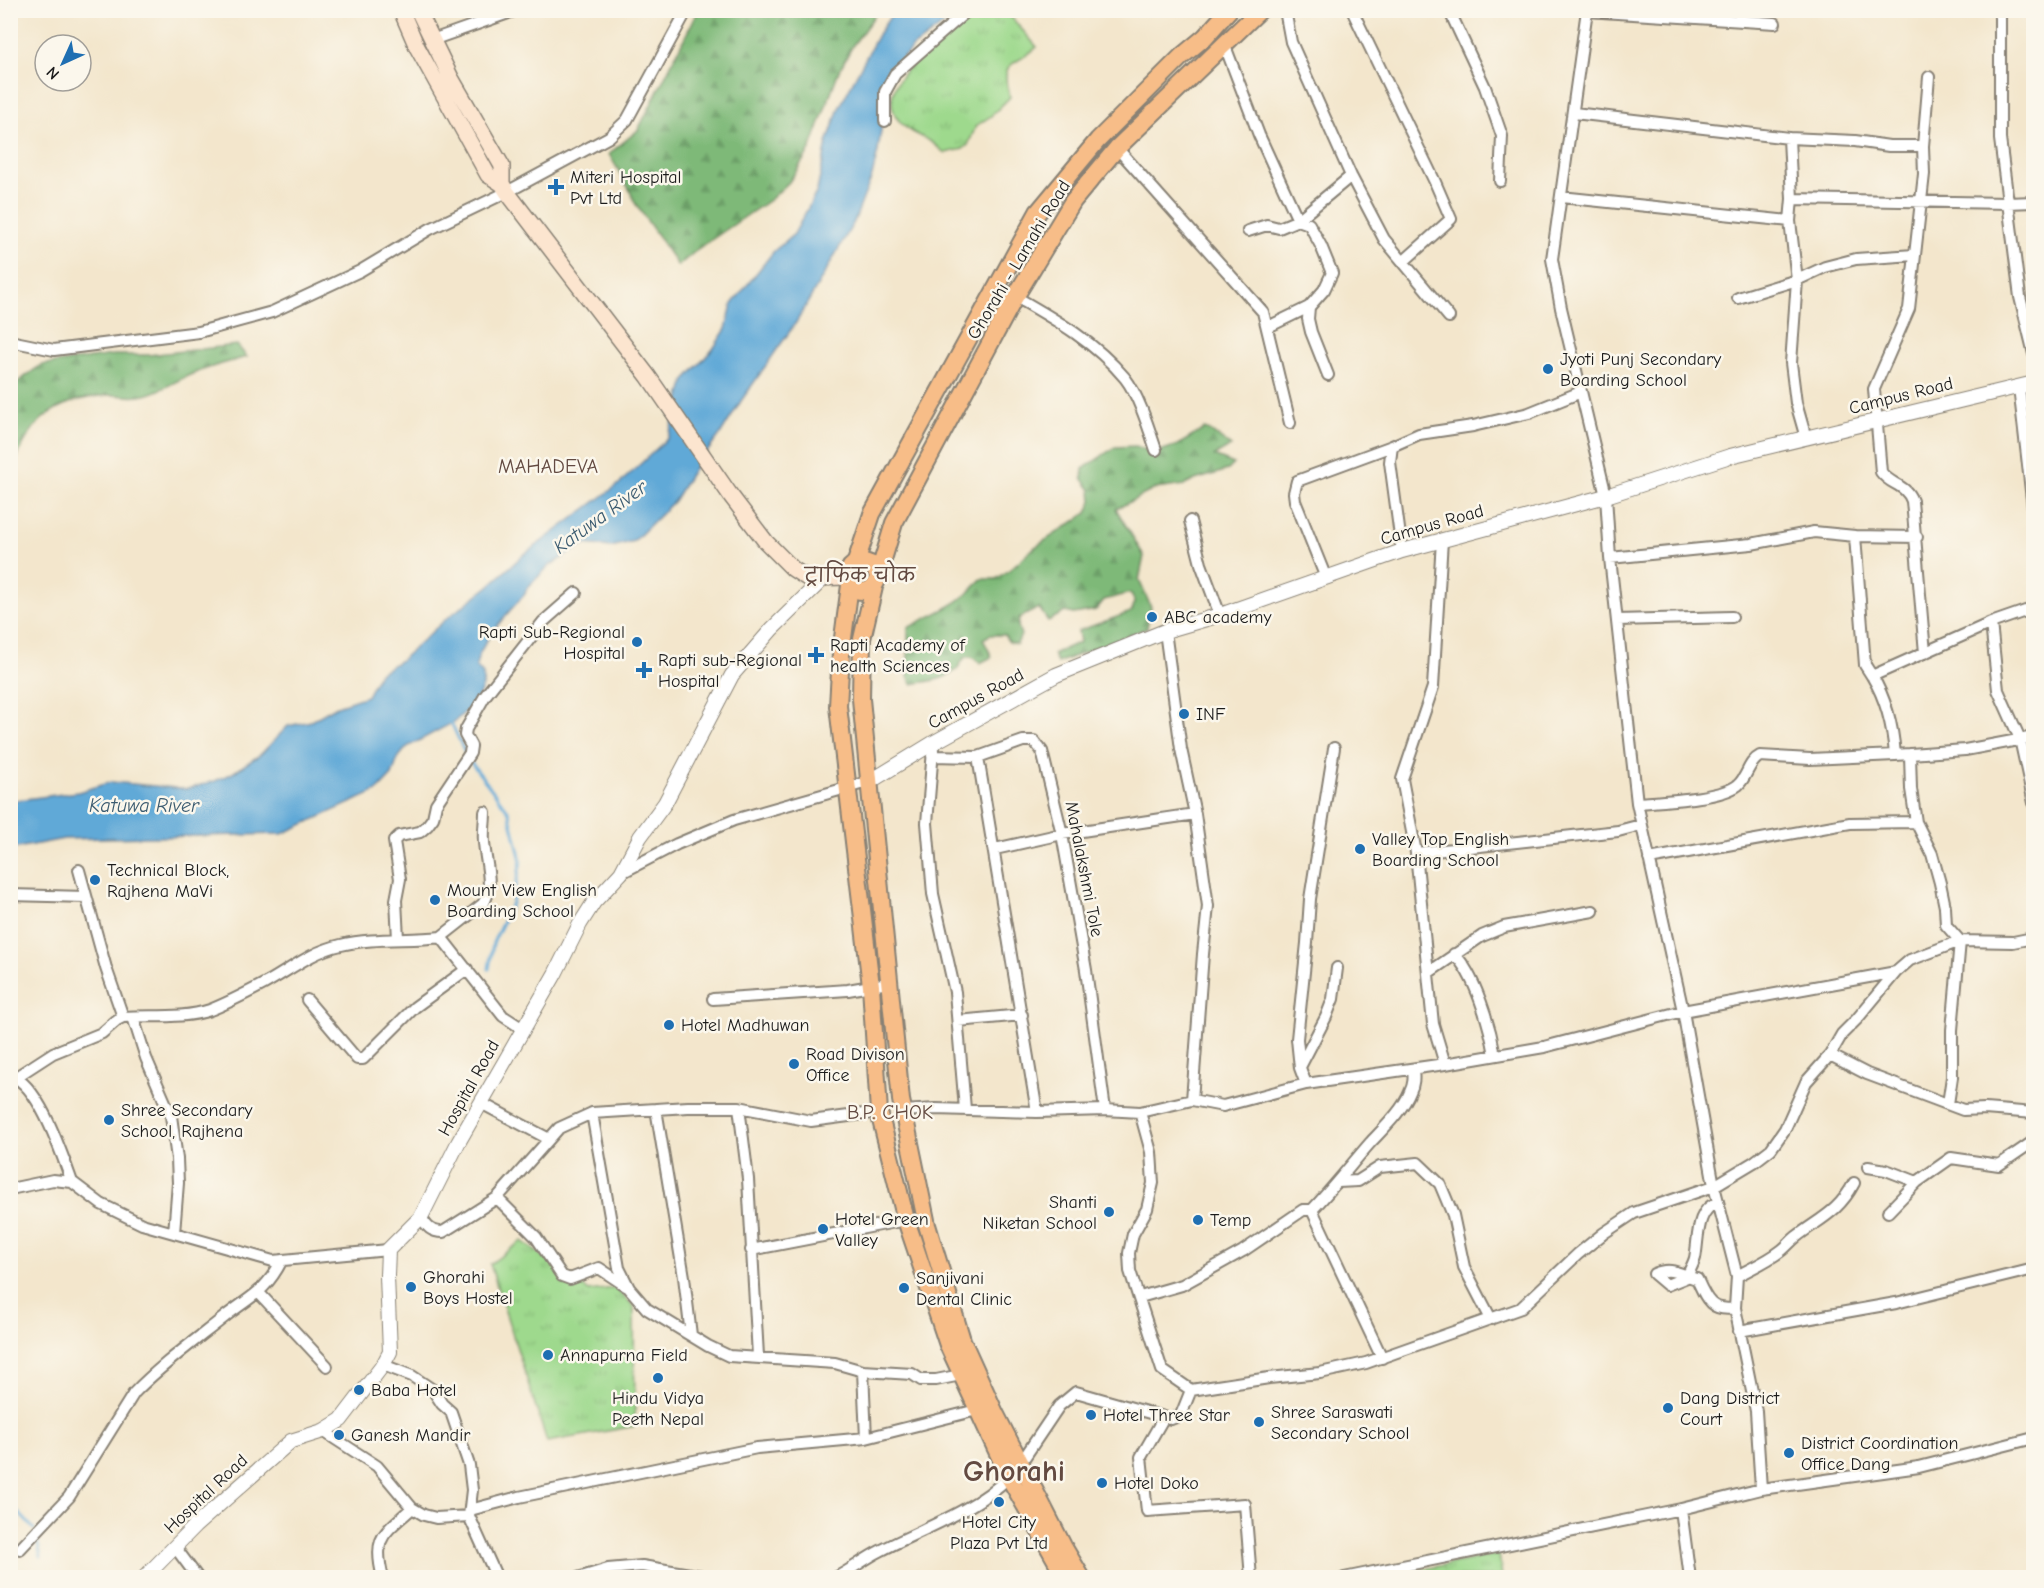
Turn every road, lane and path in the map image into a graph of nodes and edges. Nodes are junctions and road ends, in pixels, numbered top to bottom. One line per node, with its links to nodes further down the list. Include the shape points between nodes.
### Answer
1 (401, 10): 24 (main road, via 488,175)
2 (418, 10): 14 (main road)
3 (517, 10): 14 (street)
4 (687, 10): 24 (street, via 627,120 609,137)
5 (968, 10): 18 (street, via 895,74 885,92)
6 (1229, 10): 36 (main road, Ghorahi - Lamahi Road, via 1098,140 1038,212)
7 (1260, 10): 15 (main road, Ghorahi - Lamahi Road)
8 (1285, 10): 22 (street, via 1290,42)
9 (1352, 10): 34 (street, via 1451,219)
10 (1449, 10): 23 (street, via 1485,87 1502,136)
11 (2000, 10): 29 (street, via 2000,139)
12 (1586, 11): 13 (street); 17 (street)
13 (1775, 23)
14 (432, 40): 24 (main road, via 502,166)
15 (1225, 46): 21 (main road, Ghorahi - Lamahi Road); 30 (street, via 1259,135)
16 (1929, 77): 20 (street)
17 (1574, 113): 19 (street); 25 (street)
18 (885, 122)
19 (1789, 138): 20 (street); 26 (street)
20 (1923, 146): 27 (street)
21 (1117, 148): 37 (main road, Ghorahi - Lamahi Road, via 1073,201); 41 (street, via 1263,312)
22 (1351, 176): 30 (street); 34 (street, via 1384,239)
23 (1500, 181)
24 (504, 188): 42 (street, via 360,271 272,312 199,332 54,350); 63 (main road, via 648,375 766,542 807,578)
25 (1561, 197): 31 (street); 47 (street, via 1552,259)
26 (1792, 199): 27 (street); 31 (street)
27 (1920, 201): 29 (street); 33 (street)
28 (2034, 202): 29 (street)
29 (2007, 203): 43 (street, via 2020,297)
30 (1298, 220): 32 (street, via 1279,228 1267,225); 39 (street, via 1309,224 1332,273)
31 (1790, 221): 35 (street)
32 (1248, 231)
33 (1914, 255): 35 (street, via 1856,259); 48 (street, via 1909,309 1874,389)
34 (1403, 262): 40 (street)
35 (1797, 280): 38 (street); 50 (street, via 1791,363)
36 (997, 286): 37 (street); 61 (main road, Ghorahi - Lamahi Road, via 872,514)
37 (1015, 297): 52 (street, via 1080,334 1125,379); 65 (main road, Ghorahi - Lamahi Road, via 894,523)
38 (1738, 298)
39 (1309, 307): 41 (street); 44 (street, via 1311,332)
40 (1449, 317)
41 (1268, 327): 49 (street)
42 (10, 341)
43 (2034, 354)
44 (1328, 375)
45 (2034, 383): 46 (street, Campus Road)
46 (2019, 387): 48 (street, Campus Road); 54 (street)
47 (1581, 392): 51 (street, via 1529,413 1419,434); 53 (street)
48 (1877, 420): 50 (street, Campus Road); 57 (street, via 1881,472 1909,493)
49 (1290, 423)
50 (1806, 438): 53 (street, Campus Road, via 1730,456)
51 (1392, 446): 59 (street, via 1390,462); 62 (street, via 1297,481 1295,501)
52 (1156, 450)
53 (1606, 496): 58 (street, Campus Road); 60 (street)
54 (2034, 517)
55 (1190, 521): 68 (street)
56 (1855, 537): 57 (street); 60 (street, via 1814,532 1751,544); 74 (street, via 1865,665)
57 (1917, 537): 73 (street)
58 (1442, 540): 59 (street, Campus Road); 92 (street, via 1433,687 1402,779)
59 (1402, 551): 62 (street, Campus Road)
60 (1610, 558): 70 (street)
61 (856, 562): 64 (main road, via 848,571); 65 (main road, via 873,565)
62 (1326, 578): 68 (street, Campus Road)
63 (823, 579): 64 (main road); 95 (street, Hospital Road, via 732,675 665,803 640,837)
64 (849, 581): 65 (main road, via 859,591 869,590); 83 (main road, via 838,706)
65 (876, 582): 82 (main road, Ghorahi - Lamahi Road, via 862,639 861,699)
66 (576, 593): 100 (street, via 543,622 485,696 466,729 470,753 436,804 433,818 420,832 393,841 400,879 396,900)
67 (2034, 608): 71 (street)
68 (1220, 615): 72 (street, Campus Road)
69 (1732, 616): 70 (street)
70 (1617, 620): 84 (street)
71 (1991, 623): 73 (street); 76 (street, via 1998,690)
72 (1165, 631): 78 (street, Campus Road, via 1056,675); 87 (street, via 1180,748)
73 (1925, 653): 74 (street)
74 (1872, 676): 80 (street, via 1888,715)
75 (2034, 737): 76 (street)
76 (2020, 739): 79 (street, via 1965,750); 85 (street)
77 (1334, 748): 120 (street, via 1310,899 1297,1039)
78 (933, 750): 81 (street, Mahalakshmi Tole); 82 (street, Campus Road); 115 (street, via 927,824 933,894)
79 (1910, 754): 80 (street); 88 (street)
80 (1895, 755): 84 (street, via 1802,759 1761,756 1754,759 1737,786 1722,792)
81 (978, 757): 90 (street, Mahalakshmi Tole, via 1023,741 1034,741 1042,751); 91 (street)
82 (871, 782): 83 (street); 108 (main road, Ghorahi - Lamahi Road)
83 (848, 787): 95 (street, via 734,820); 109 (main road)
84 (1638, 803): 89 (street)
85 (2034, 803)
86 (485, 812): 99 (street, via 487,899)
87 (1195, 814): 90 (street); 124 (street, via 1208,906)
88 (1916, 822): 93 (street, via 1850,823); 102 (street, via 1932,854 1946,926)
89 (1641, 825): 92 (street, via 1618,831); 93 (street)
90 (1062, 834): 91 (street); 131 (street, Mahalakshmi Tole)
91 (995, 849): 113 (street)
92 (1416, 853): 107 (street)
93 (1649, 859): 112 (street)
94 (79, 870): 97 (street)
95 (621, 873): 116 (street, Hospital Road, via 594,902)
96 (10, 895): 97 (street)
97 (86, 897): 114 (street, via 106,968)
98 (1593, 911): 103 (street, via 1504,927)
99 (441, 937): 100 (street); 105 (street)
100 (398, 939): 114 (street, via 340,945 306,957 264,984 208,1011)
101 (2034, 940): 102 (street)
102 (1960, 941): 106 (street, via 1910,960); 126 (street)
103 (1454, 954): 107 (street); 117 (street, via 1463,962 1489,1024)
104 (1337, 968): 120 (street, via 1333,999)
105 (467, 969): 111 (street, via 415,1007 363,1059 357,1059); 116 (street, via 503,1016)
106 (1896, 972): 112 (street); 118 (street, via 1842,1034)
107 (1428, 973): 119 (street, via 1433,1024)
108 (888, 983): 109 (street); 130 (main road, Ghorahi - Lamahi Road)
109 (871, 986): 110 (street); 135 (main road)
110 (713, 999)
111 (307, 1000)
112 (1683, 1011): 117 (street, via 1544,1047); 144 (street)
113 (1022, 1015): 115 (street); 132 (street)
114 (128, 1017): 122 (street, via 102,1033 53,1053); 152 (street, via 171,1116 178,1183)
115 (958, 1021): 129 (street)
116 (523, 1029): 125 (street, Hospital Road)
117 (1495, 1055): 119 (street)
118 (1830, 1055): 126 (street, via 1866,1074); 144 (street, via 1806,1082 1785,1130 1771,1149)
119 (1445, 1064): 121 (street)
120 (1300, 1068): 123 (street)
121 (1413, 1069): 123 (street); 141 (street, via 1410,1094)
122 (14, 1077): 140 (street, via 31,1093 45,1115)
123 (1306, 1084): 124 (street, via 1223,1106)
124 (1192, 1100): 133 (street)
125 (481, 1103): 137 (street); 150 (street, Hospital Road)
126 (1948, 1104): 136 (street, via 1963,1110)
127 (739, 1107): 128 (street); 135 (street, via 811,1121); 154 (street)
128 (656, 1109): 134 (street); 164 (street)
129 (965, 1109): 130 (street); 132 (street)
130 (903, 1110): 135 (main road); 177 (main road, Ghorahi - Lamahi Road, via 927,1225 962,1340)
131 (1105, 1110): 132 (street); 133 (street)
132 (1037, 1112)
133 (1140, 1112): 160 (street, via 1151,1152 1153,1183 1129,1253 1130,1271)
134 (592, 1113): 137 (street, via 559,1128); 158 (street, via 619,1268)
135 (880, 1113): 151 (main road)
136 (2031, 1115)
137 (549, 1139): 146 (street)
138 (2034, 1141): 142 (street, via 1999,1165 1951,1158)
139 (1868, 1167): 142 (street)
140 (72, 1182): 145 (street, via 53,1179); 152 (street, via 101,1204)
141 (1338, 1182): 148 (street); 162 (street, via 1358,1181 1380,1167 1418,1163 1440,1184 1453,1215 1464,1267)
142 (1917, 1182): 149 (street)
143 (1854, 1183): 157 (street, via 1827,1217 1780,1252)
144 (1714, 1186): 147 (street); 162 (street, via 1634,1213 1578,1254 1521,1308)
145 (10, 1189)
146 (497, 1198): 150 (street, via 443,1232 434,1232); 158 (street, via 536,1237 562,1276 570,1280 599,1268)
147 (1718, 1202): 157 (street); 161 (street, via 1702,1217 1695,1260 1687,1276 1697,1279 1713,1305 1722,1310)
148 (1311, 1210): 160 (street, via 1303,1210 1182,1286); 166 (street)
149 (1888, 1212)
150 (421, 1217): 153 (street, Hospital Road)
151 (906, 1220): 154 (street); 170 (main road)
152 (174, 1233): 155 (street)
153 (388, 1250): 155 (street); 167 (street, Hospital Road, via 390,1352)
154 (751, 1250): 165 (street)
155 (277, 1260): 159 (street, via 275,1274)
156 (2034, 1269): 163 (street, via 1896,1303)
157 (1737, 1276): 161 (street)
158 (629, 1288): 164 (street, via 647,1309)
159 (256, 1295): 168 (street); 183 (street, via 134,1393 69,1497)
160 (1140, 1297): 171 (street, via 1162,1370)
161 (1735, 1308): 163 (street)
162 (1491, 1319): 166 (street)
163 (1739, 1331): 178 (street, via 1756,1411)
164 (691, 1335): 165 (street, via 729,1356)
165 (758, 1356): 169 (street, via 835,1363)
166 (1382, 1359): 171 (street, via 1320,1373)
167 (383, 1365): 174 (street, Hospital Road, via 341,1420); 181 (street, via 434,1390 451,1412 469,1465)
168 (327, 1366)
169 (863, 1371): 170 (street, via 912,1374 921,1380); 176 (street)
170 (961, 1375): 172 (main road)
171 (1191, 1390): 173 (street, via 1181,1415)
172 (977, 1410): 176 (street); 177 (main road)
173 (1164, 1417): 177 (street, via 1076,1392 1059,1406); 193 (street, via 1141,1457 1147,1510 1245,1504)
174 (323, 1431): 179 (street, via 377,1466); 182 (street, Hospital Road, via 291,1441)
175 (2034, 1437): 178 (street, via 1919,1467)
176 (866, 1438): 181 (street, via 757,1448 519,1497)
177 (1015, 1470): 190 (street, via 995,1490 947,1519 878,1551); 191 (main road); 192 (main road)
178 (1761, 1489): 180 (street)
179 (412, 1508): 181 (street, via 436,1518); 186 (street, via 382,1536 378,1547)
180 (1681, 1509): 194 (street); 195 (street)
181 (469, 1513): 187 (street)
182 (175, 1547): 184 (street, Hospital Road); 185 (street)
183 (20, 1549)
184 (144, 1578)
185 (198, 1578)
186 (383, 1578)
187 (497, 1578)
188 (578, 1578): 189 (street, via 608,1569 642,1566)
189 (714, 1578)
190 (836, 1578)
191 (1066, 1578)
192 (1082, 1578)
193 (1251, 1578)
194 (1344, 1578)
195 (1690, 1578)

